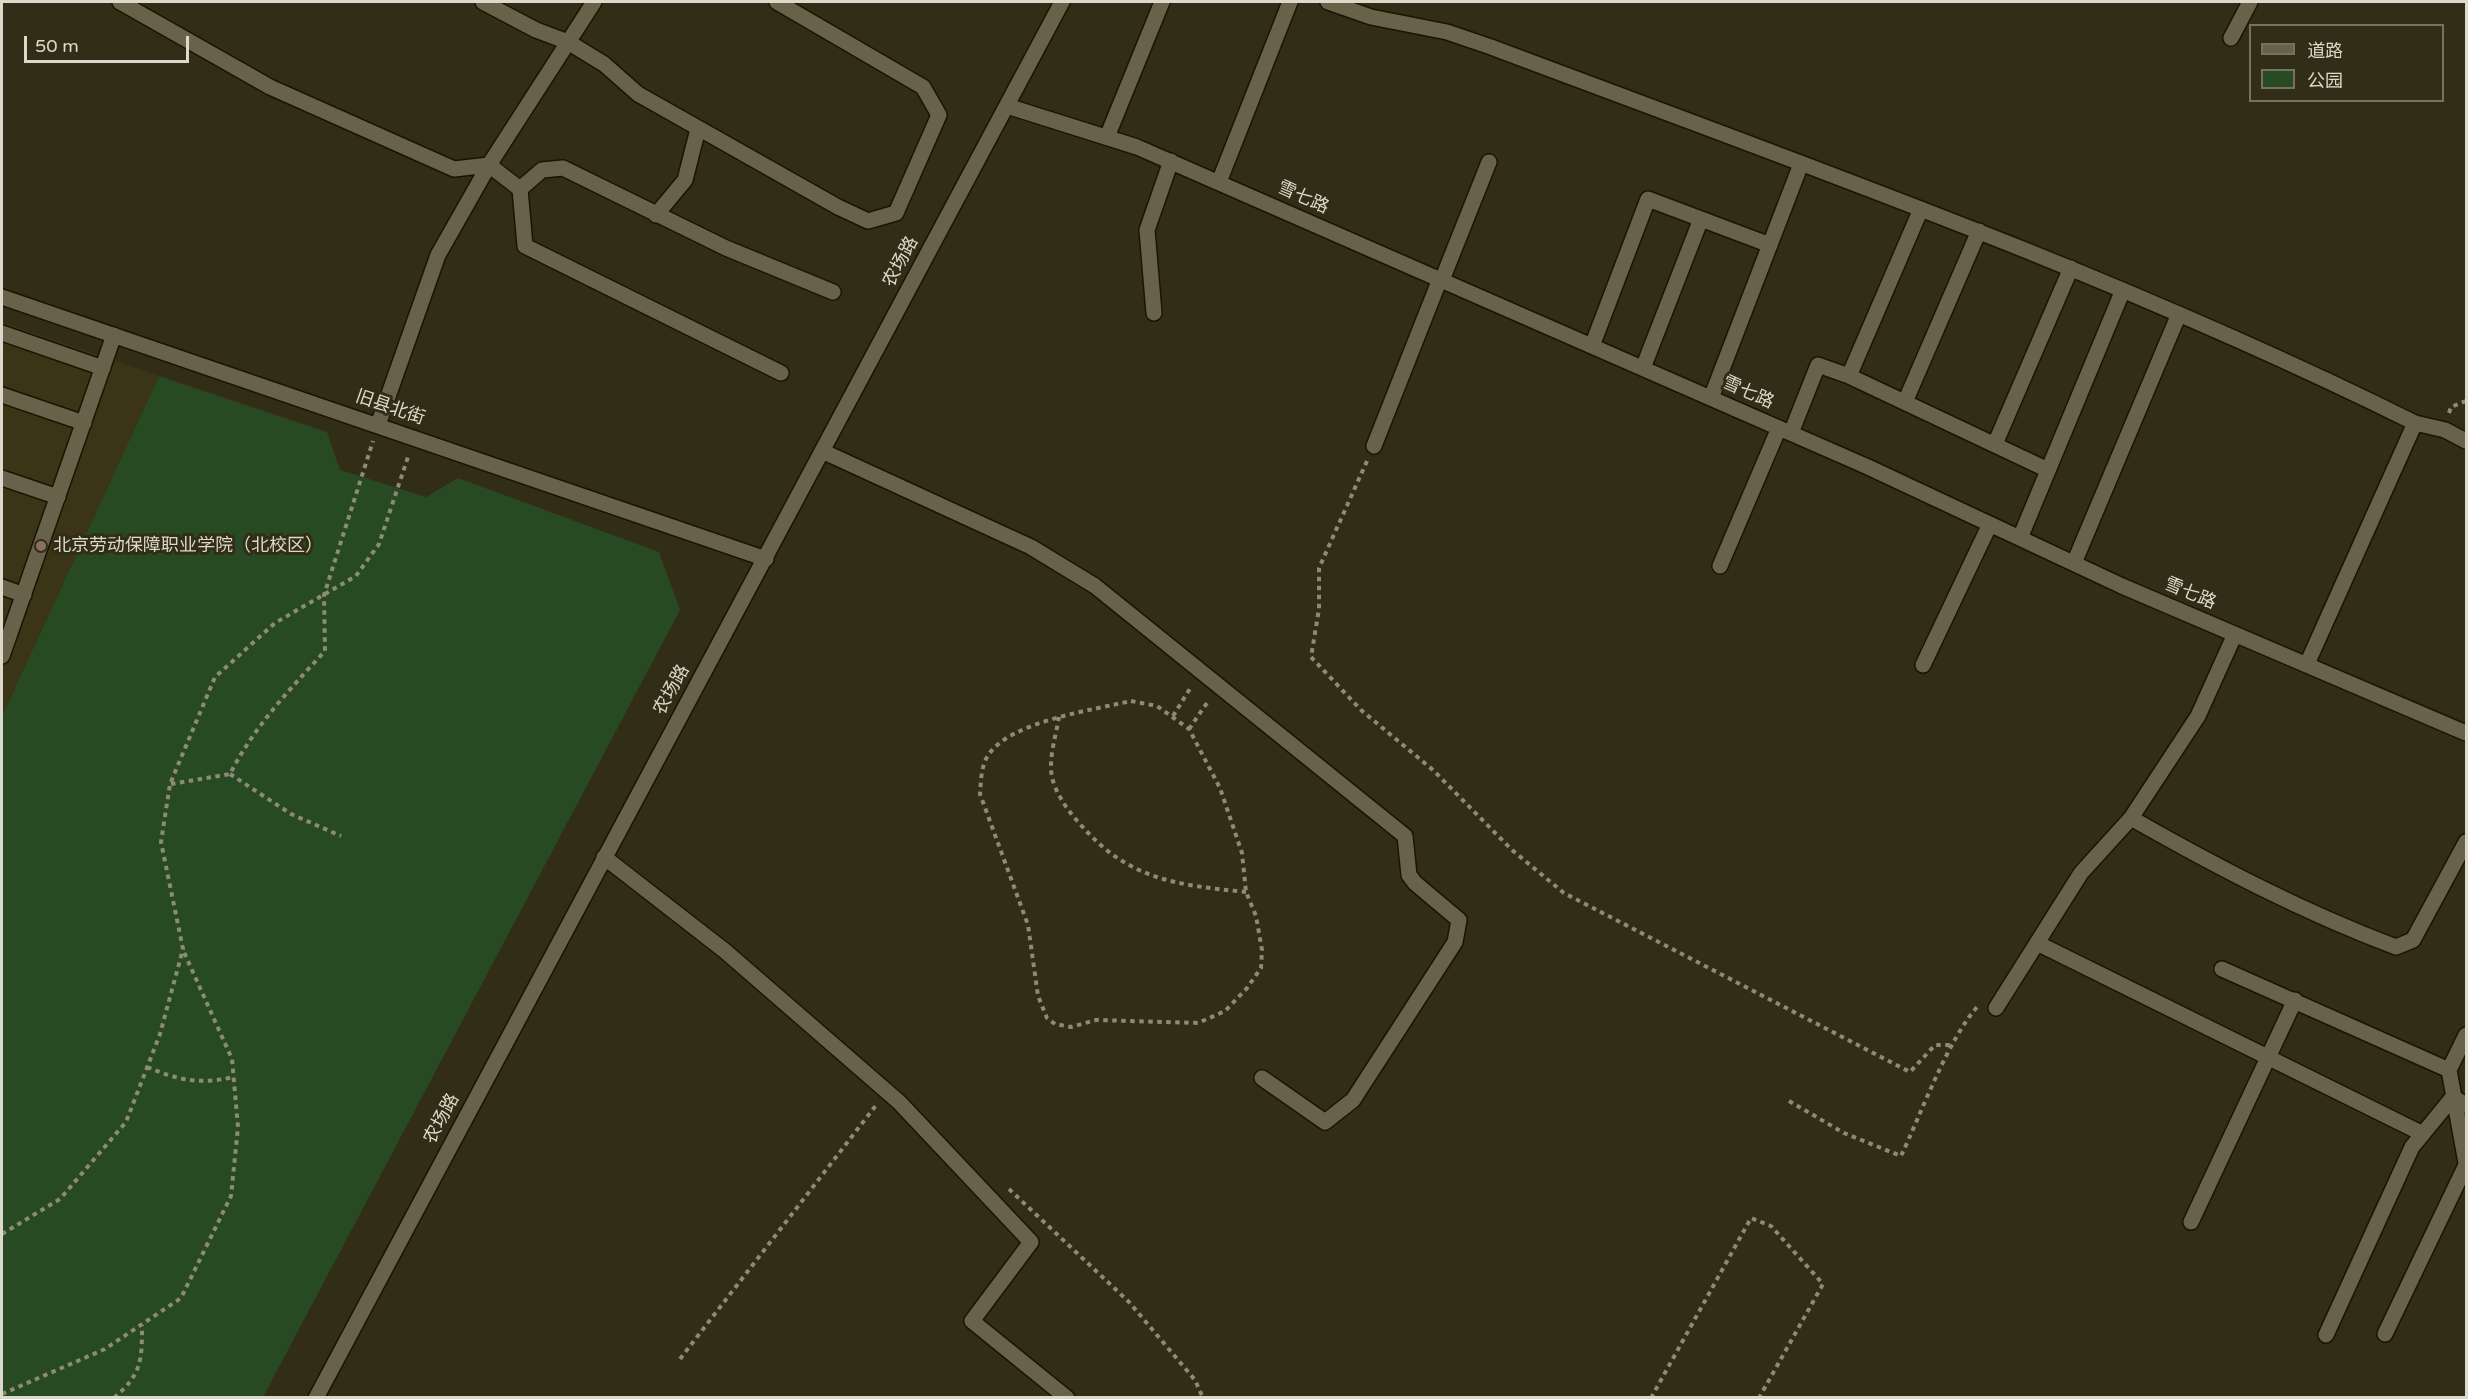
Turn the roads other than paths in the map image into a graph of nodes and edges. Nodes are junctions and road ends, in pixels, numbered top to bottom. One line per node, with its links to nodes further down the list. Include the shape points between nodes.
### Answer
1 (120, 2): 18 (street, via 270,87 454,169)
2 (483, 2): 11 (street)
3 (594, 2): 11 (street)
4 (777, 2): 13 (street, via 923,87 939,115 896,213 868,221)
5 (1062, 2): 12 (street, 农场路)
6 (1162, 2): 14 (street)
7 (1290, 2): 19 (street)
8 (1328, 2): 17 (street, via 1371,17 1446,32)
9 (2250, 2): 10 (street)
10 (2231, 38)
11 (568, 42): 13 (street, via 604,64 638,93); 18 (street)
12 (1007, 106): 14 (street, 雪七路); 50 (street, 农场路)
13 (698, 129): 22 (street, via 685,180)
14 (1107, 137): 15 (street, 雪七路)
15 (1171, 161): 19 (street, 雪七路); 31 (street, via 1147,230)
16 (1489, 162): 27 (street)
17 (1801, 164): 21 (street); 25 (street)
18 (489, 165): 20 (street); 45 (street, via 438,255)
19 (1219, 182): 27 (street, 雪七路)
20 (520, 189): 22 (street, via 542,170 563,168); 38 (street, via 525,246)
21 (1921, 209): 24 (street); 39 (street)
22 (656, 215): 29 (street)
23 (1701, 219): 25 (street); 35 (street, via 1648,199); 37 (street)
24 (1979, 231): 26 (street); 42 (street)
25 (1770, 245): 41 (street)
26 (2071, 268): 28 (street); 48 (street)
27 (1441, 280): 35 (street, 雪七路); 49 (street)
28 (2123, 290): 32 (street); 51 (street)
29 (833, 292)
30 (2, 297): 34 (street, 旧县北街)
31 (1154, 313)
32 (2179, 314): 44 (street); 57 (street)
33 (2, 333): 36 (street)
34 (114, 335): 36 (street); 45 (street, 旧县北街)
35 (1592, 346): 37 (street, 雪七路)
36 (103, 368): 43 (street)
37 (1643, 368): 41 (street, 雪七路)
38 (781, 373)
39 (1849, 376): 42 (street); 46 (street, via 1818,365)
40 (2, 395): 43 (street)
41 (1711, 398): 46 (street, 雪七路)
42 (1905, 402): 48 (street)
43 (84, 423): 53 (street)
44 (2415, 423): 47 (street, via 2445,430); 63 (street)
45 (378, 425): 56 (street, 旧县北街)
46 (1785, 430): 54 (street, 雪七路); 58 (street)
47 (2466, 441)
48 (1995, 444): 51 (street)
49 (1374, 446)
50 (822, 451): 56 (street, 农场路); 76 (street, via 1031,547 1095,586 1405,836 1409,875 1459,920 1455,942 1353,1100 1325,1122)
51 (2048, 470): 55 (street)
52 (2, 478): 53 (street)
53 (58, 497): 60 (street)
54 (1990, 524): 55 (street, 雪七路); 64 (street)
55 (2020, 538): 57 (street, 雪七路)
56 (766, 559): 68 (street, 农场路)
57 (2074, 563): 61 (street, 雪七路)
58 (1720, 566)
59 (2, 587): 60 (street)
60 (24, 595): 62 (street)
61 (2235, 634): 63 (street, 雪七路); 66 (street, via 2198,716)
62 (2, 656)
63 (2307, 664): 65 (street, 雪七路)
64 (1923, 666)
65 (2466, 733)
66 (2131, 818): 67 (street, via 2288,902 2396,947 2413,940); 69 (street, via 2081,873)
67 (2466, 842)
68 (604, 857): 83 (street, 农场路); 84 (street, via 725,951 887,1091 1031,1242 972,1321)
69 (2037, 943): 72 (street); 74 (street)
70 (2222, 969): 71 (street)
71 (2295, 1000): 74 (street); 75 (street)
72 (1996, 1008)
73 (2466, 1035): 75 (street)
74 (2268, 1058): 78 (street); 80 (street)
75 (2449, 1070): 77 (street)
76 (1262, 1078)
77 (2460, 1101): 78 (street); 79 (street)
78 (2423, 1134): 81 (street, via 2412,1147)
79 (2466, 1164): 82 (street)
80 (2192, 1222)
81 (2326, 1335)
82 (2385, 1335)
83 (316, 1398)
84 (1066, 1398)

